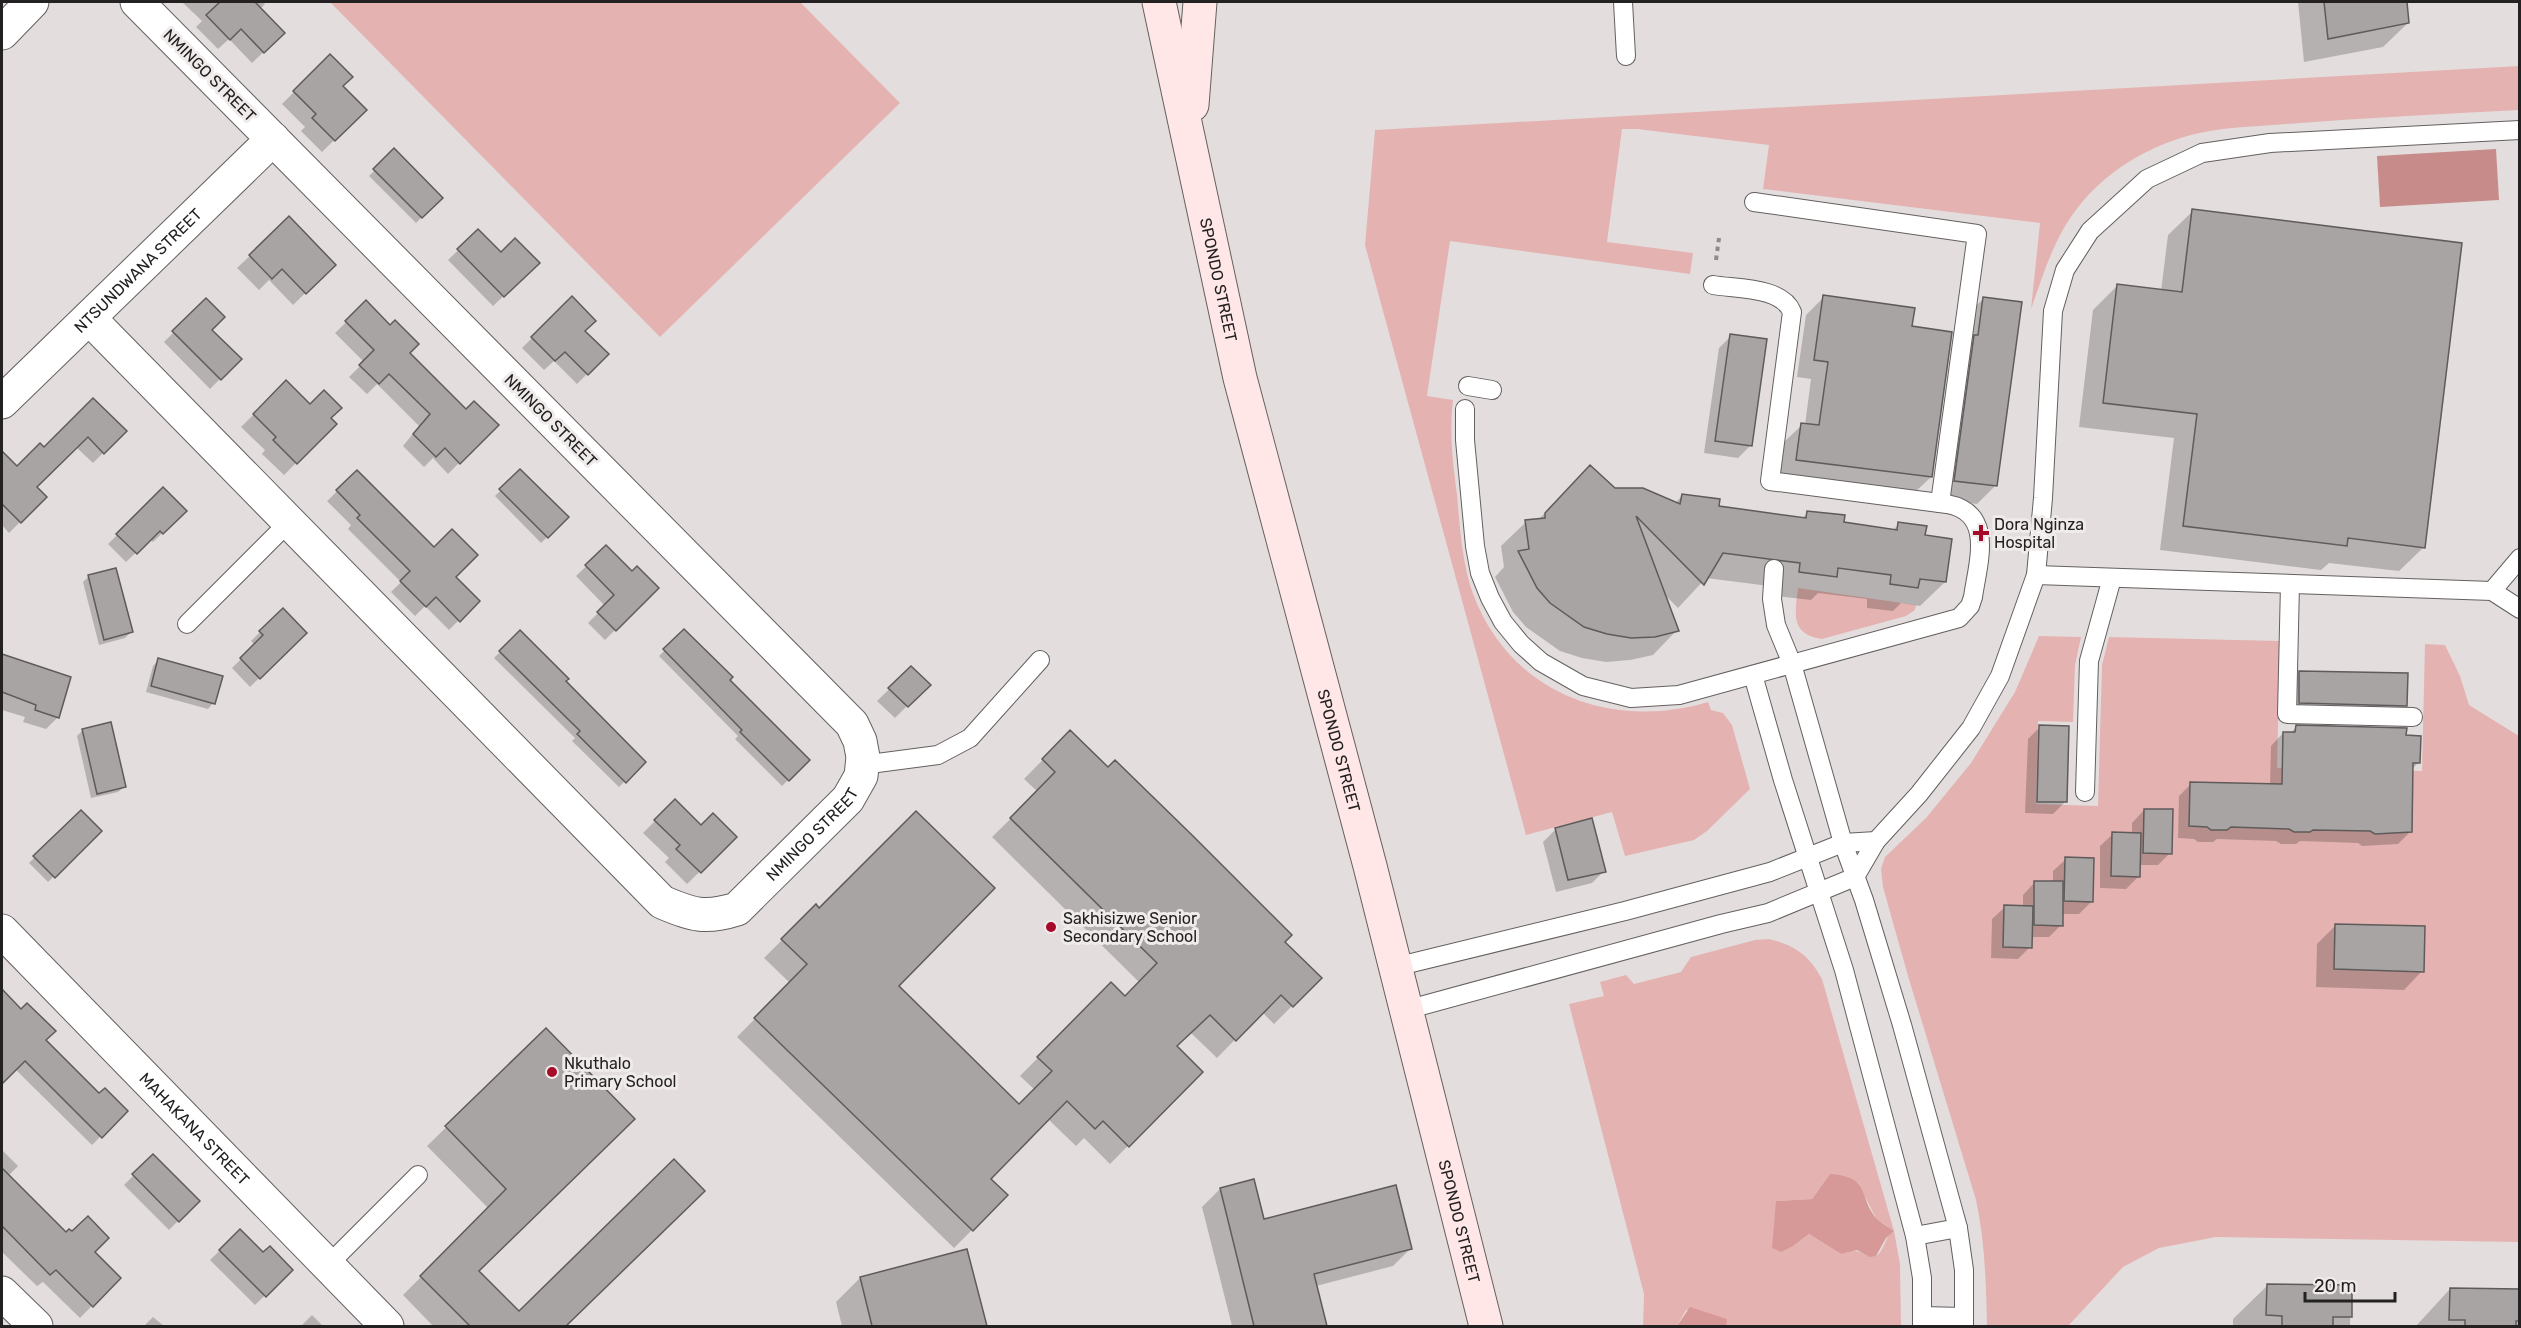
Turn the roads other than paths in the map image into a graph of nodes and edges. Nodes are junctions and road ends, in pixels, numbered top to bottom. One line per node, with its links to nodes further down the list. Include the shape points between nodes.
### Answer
1 (32, 2): 6 (street)
2 (137, 2): 9 (street, NMINGO STREET)
3 (1159, 2): 10 (main road, SPONDO STREET)
4 (1200, 2): 10 (main road, SPONDO STREET, via 1192,99)
5 (1623, 2): 7 (lane)
6 (2, 33)
7 (1626, 56)
8 (2520, 130): 22 (lane, via 2270,143 2202,153 2147,179 2098,223 2065,270 2053,312)
9 (273, 139): 13 (street, NTSUNDWANA STREET); 32 (street, NMINGO STREET, via 852,724 860,741)
10 (1194, 173): 40 (main road, SPONDO STREET, via 1240,378)
11 (1754, 202): 18 (lane, via 1977,234)
12 (1713, 285): 18 (lane, via 1773,294 1783,298 1792,312 1770,481)
13 (89, 318): 16 (street, NTSUNDWANA STREET); 19 (street, NMINGO STREET)
14 (1468, 386): 15 (lane)
15 (1492, 390)
16 (2, 402)
17 (1465, 409): 30 (lane, via 1480,573 1503,622 1521,644 1561,675 1583,686 1630,698 1679,695)
18 (1940, 503): 29 (lane, via 1964,509 1971,515 1981,538 1973,597 1965,613 1959,618)
19 (289, 522): 27 (lane); 32 (street, NMINGO STREET, via 662,902 691,915 716,916 737,909 848,799 861,776)
20 (2520, 558): 25 (lane)
21 (1774, 569): 29 (lane, via 1772,599 1776,625)
22 (2036, 575): 23 (lane); 34 (lane, via 2000,676 1971,728)
23 (2112, 578): 24 (lane); 33 (lane, via 2089,662)
24 (2290, 584): 25 (lane); 31 (lane, via 2287,714)
25 (2492, 591): 26 (lane)
26 (2520, 609)
27 (187, 624)
28 (1040, 660): 32 (lane, via 970,738 939,755)
29 (1792, 664): 30 (lane); 35 (lane)
30 (1753, 675): 36 (lane)
31 (2413, 717)
32 (862, 765)
33 (2085, 792)
34 (1876, 841): 35 (lane); 37 (lane)
35 (1843, 843): 36 (lane); 37 (lane)
36 (1807, 857): 38 (lane); 40 (lane, via 1770,872 1625,911)
37 (1855, 877): 38 (lane); 43 (lane, via 1902,1025)
38 (1818, 892): 41 (lane, via 1768,913); 44 (lane, via 1844,970)
39 (2, 931): 45 (street, MAHAKANA STREET)
40 (1395, 967): 41 (main road, SPONDO STREET)
41 (1406, 1010): 51 (main road, SPONDO STREET)
42 (418, 1174): 45 (lane)
43 (1958, 1228): 44 (lane); 48 (lane, via 1965,1270)
44 (1915, 1236): 47 (lane, via 1922,1278)
45 (328, 1265): 50 (street, MAHAKANA STREET)
46 (2, 1293): 49 (street)
47 (1922, 1321): 48 (lane)
48 (1964, 1322)
49 (36, 1326)
50 (387, 1326)
51 (1486, 1326)

